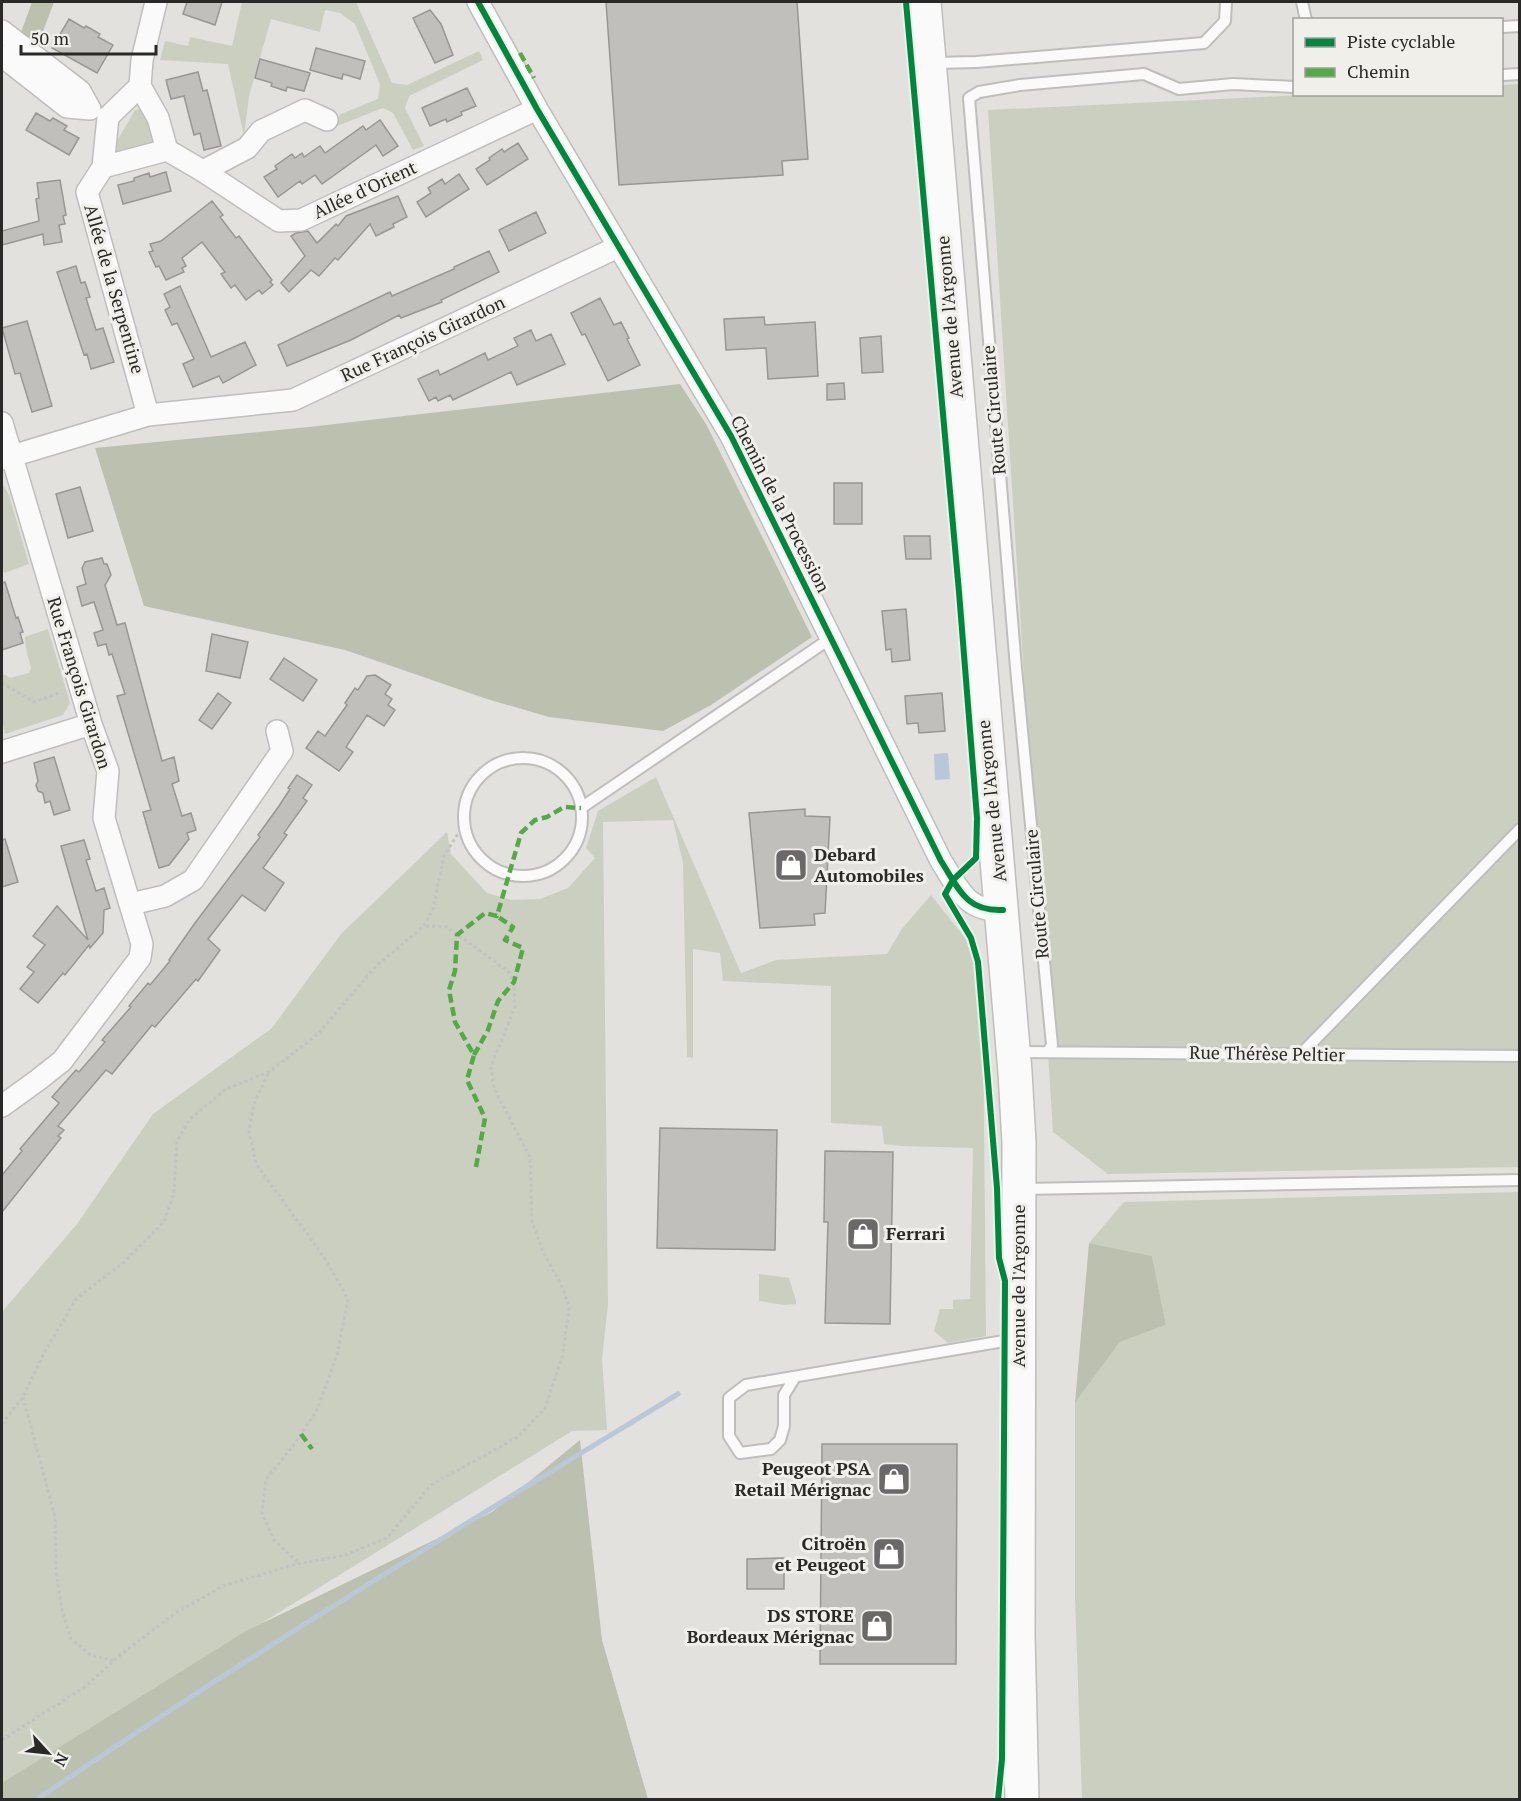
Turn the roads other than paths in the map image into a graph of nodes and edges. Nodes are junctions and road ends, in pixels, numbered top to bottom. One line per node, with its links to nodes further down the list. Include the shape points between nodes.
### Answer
1 (156, 2): 14 (street)
2 (478, 2): 16 (street, Chemin de la Procession)
3 (924, 2): 11 (main road, Avenue de l'Argonne)
4 (1226, 2): 11 (lane, via 1225,21 1204,43)
5 (1302, 2): 6 (lane)
6 (1306, 18)
7 (1520, 26): 8 (lane)
8 (1503, 27)
9 (2, 31): 17 (street, via 80,90)
10 (2, 56): 17 (street, via 68,106)
11 (929, 64): 33 (main road, Avenue de l'Argonne)
12 (1520, 74): 13 (lane)
13 (1503, 75)
14 (140, 86): 17 (street); 19 (street, via 158,118)
15 (1293, 87): 35 (lane, Route Circulaire, via 1233,84 1179,89 1144,74 1020,85 979,92 969,98 1052,1045)
16 (537, 109): 21 (street, Allée d'Orient, via 301,220 279,221); 22 (street, Chemin de la Procession)
17 (99, 113): 20 (street)
18 (327, 120): 21 (street, via 306,110 261,131 247,148)
19 (167, 150): 20 (street); 21 (street, Allée d'Orient)
20 (103, 167): 23 (street, Allée de la Serpentine, via 87,192)
21 (203, 171)
22 (618, 247): 23 (street, Rue François Girardon, via 293,400); 26 (street, Chemin de la Procession, via 731,436)
23 (148, 415): 25 (street, Rue François Girardon)
24 (2, 423): 25 (street)
25 (6, 457): 27 (street, Rue François Girardon)
26 (831, 638): 30 (lane); 33 (street, Chemin de la Procession, via 941,861 976,907)
27 (91, 724): 29 (street); 32 (street, Rue François Girardon, via 108,771 104,818)
28 (277, 731): 32 (street, via 282,751 193,880 165,896)
29 (2, 752)
30 (581, 808): 30 (lane, via 562,773 544,762 525,758 505,761 487,771 473,786 465,804 464,824 469,842 494,869 531,876 549,870 570,852 581,826)
31 (1520, 829): 36 (lane)
32 (131, 904): 38 (street, Rue François Girardon, via 142,944 140,958 62,1061)
33 (1003, 910): 34 (main road, Avenue de l'Argonne)
34 (1014, 1052): 35 (lane, Rue Thérèse Peltier); 40 (main road, Avenue de l'Argonne)
35 (1048, 1052): 36 (lane, Rue Thérèse Peltier)
36 (1301, 1054): 37 (lane, Rue Thérèse Peltier)
37 (1520, 1056)
38 (2, 1106)
39 (1520, 1180): 40 (lane)
40 (1019, 1189): 41 (main road, Avenue de l'Argonne)
41 (1020, 1341): 42 (lane); 43 (main road, Avenue de l'Argonne)
42 (795, 1377): 42 (lane, via 746,1385 729,1398 729,1436 740,1453 771,1449 780,1440 784,1395)
43 (1021, 1798)

